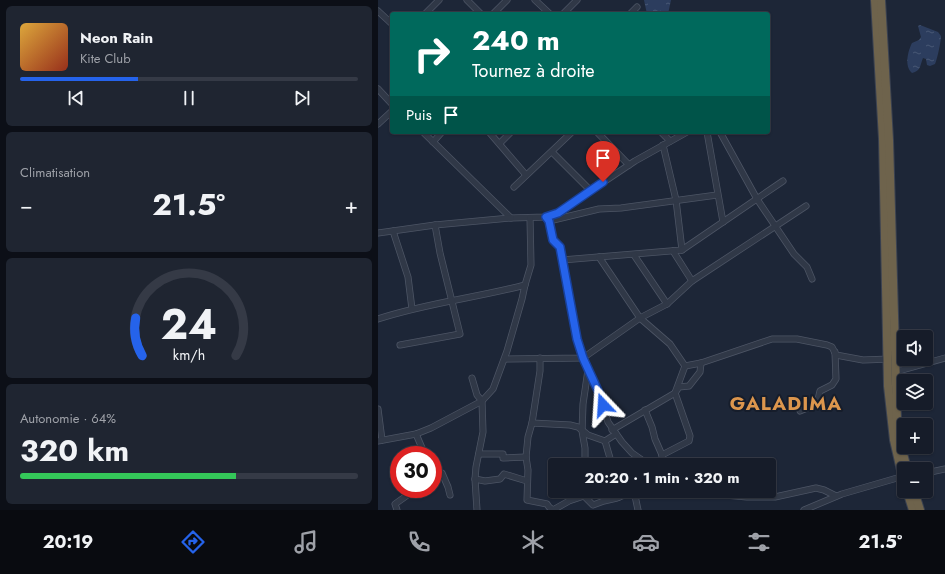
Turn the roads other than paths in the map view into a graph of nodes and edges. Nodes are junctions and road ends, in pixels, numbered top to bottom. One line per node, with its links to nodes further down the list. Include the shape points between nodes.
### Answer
1 (439, 0): 10 (street)
2 (467, 0): 11 (street)
3 (507, 0): 12 (street)
4 (535, 0): 13 (street)
5 (577, 0): 14 (street)
6 (875, 0): 72 (highway)
7 (881, 0): 72 (highway, via 889,140)
8 (637, 7): 15 (street)
9 (378, 11): 16 (street)
10 (427, 12)
11 (479, 12)
12 (495, 12)
13 (548, 12)
14 (565, 12)
15 (632, 12)
16 (390, 22)
17 (378, 89): 18 (street)
18 (390, 102)
19 (390, 113): 20 (street)
20 (378, 124)
21 (425, 134): 32 (street)
22 (440, 134): 32 (street)
23 (491, 134): 33 (street)
24 (509, 134): 33 (street)
25 (570, 134): 35 (street)
26 (599, 134): 36 (street)
27 (663, 134): 31 (street)
28 (683, 134): 31 (street)
29 (708, 134): 41 (street)
30 (721, 134): 42 (street)
31 (670, 141): 34 (street)
32 (433, 142): 45 (street)
33 (500, 143): 37 (street)
34 (663, 145): 36 (street); 43 (street)
35 (552, 152): 37 (street); 40 (street)
36 (629, 165): 40 (street)
37 (526, 175): 39 (street)
38 (783, 181): 42 (street)
39 (514, 187)
40 (590, 190): 47 (street)
41 (717, 195): 43 (street); 48 (street)
42 (757, 199): 48 (street); 50 (street)
43 (676, 200): 47 (street, via 599,209); 53 (street)
44 (806, 206): 50 (street)
45 (511, 218): 46 (street); 49 (street)
46 (530, 218): 47 (street); 60 (street, via 531,265)
47 (548, 219): 57 (street, via 553,240 560,247)
48 (722, 222): 53 (street)
49 (435, 225): 51 (street); 61 (street)
50 (776, 226): 58 (street, via 794,254 807,267); 59 (street)
51 (393, 231): 52 (street); 63 (street, via 408,277)
52 (378, 233)
53 (682, 250): 54 (street)
54 (673, 251): 55 (street); 59 (street)
55 (634, 254): 56 (street); 62 (street)
56 (599, 257): 57 (street); 64 (street)
57 (562, 260): 69 (street)
58 (812, 279)
59 (692, 281): 62 (street)
60 (524, 285): 61 (street); 71 (street)
61 (452, 301): 63 (street); 66 (street, via 460,334)
62 (667, 304): 64 (street)
63 (412, 309): 65 (street)
64 (640, 318): 69 (street); 74 (street, via 670,344)
65 (378, 319)
66 (400, 345)
67 (834, 351): 72 (street, via 836,355 862,360); 73 (street, via 832,347 804,340 772,339); 83 (street, via 836,379 832,385 820,391 817,404)
68 (540, 358): 69 (street); 71 (street); 84 (street)
69 (583, 358): 75 (street)
70 (945, 358): 76 (street)
71 (505, 359): 80 (street, via 493,389)
72 (891, 359): 76 (highway); 78 (highway)
73 (701, 362): 74 (street); 79 (street, via 700,372 688,386 679,387)
74 (685, 366): 79 (street)
75 (588, 370): 85 (street); 86 (street)
76 (895, 372): 78 (highway)
77 (472, 378): 80 (street, via 477,395)
78 (892, 386): 97 (highway, via 893,434); 98 (highway)
79 (675, 394): 82 (street); 92 (street, via 690,436 689,441)
80 (482, 401): 87 (street); 91 (street, via 483,432)
81 (378, 409): 88 (street)
82 (645, 410): 86 (street); 92 (street)
83 (800, 411)
84 (532, 423): 85 (street, via 570,425); 93 (street)
85 (582, 431): 89 (street); 94 (street)
86 (614, 432): 89 (street); 96 (street)
87 (416, 434): 88 (street); 90 (street)
88 (380, 440)
89 (605, 440): 95 (street)
90 (421, 446)
91 (479, 454): 93 (street, via 503,454 503,458); 102 (street)
92 (662, 455)
93 (526, 457): 103 (street)
94 (585, 458)
95 (610, 458)
96 (640, 458)
97 (899, 462)
98 (905, 462)
99 (945, 469): 100 (street)
100 (933, 472)
101 (442, 473): 105 (street)
102 (475, 479): 103 (street, via 500,479 504,474); 117 (street)
103 (527, 481): 118 (street, via 527,500 547,504)
104 (897, 481): 106 (street)
105 (450, 495)
106 (836, 496): 107 (street, via 816,488); 120 (street)
107 (776, 497)
108 (404, 498): 116 (street, via 396,504)
109 (578, 498): 118 (street)
110 (586, 498): 115 (street)
111 (615, 498): 115 (street, via 604,501)
112 (635, 498): 119 (street)
113 (909, 498): 121 (highway)
114 (916, 498): 122 (highway)
115 (597, 507)
116 (397, 510)
117 (477, 510)
118 (553, 510)
119 (638, 510)
120 (804, 510)
121 (913, 510)
122 (920, 510)

